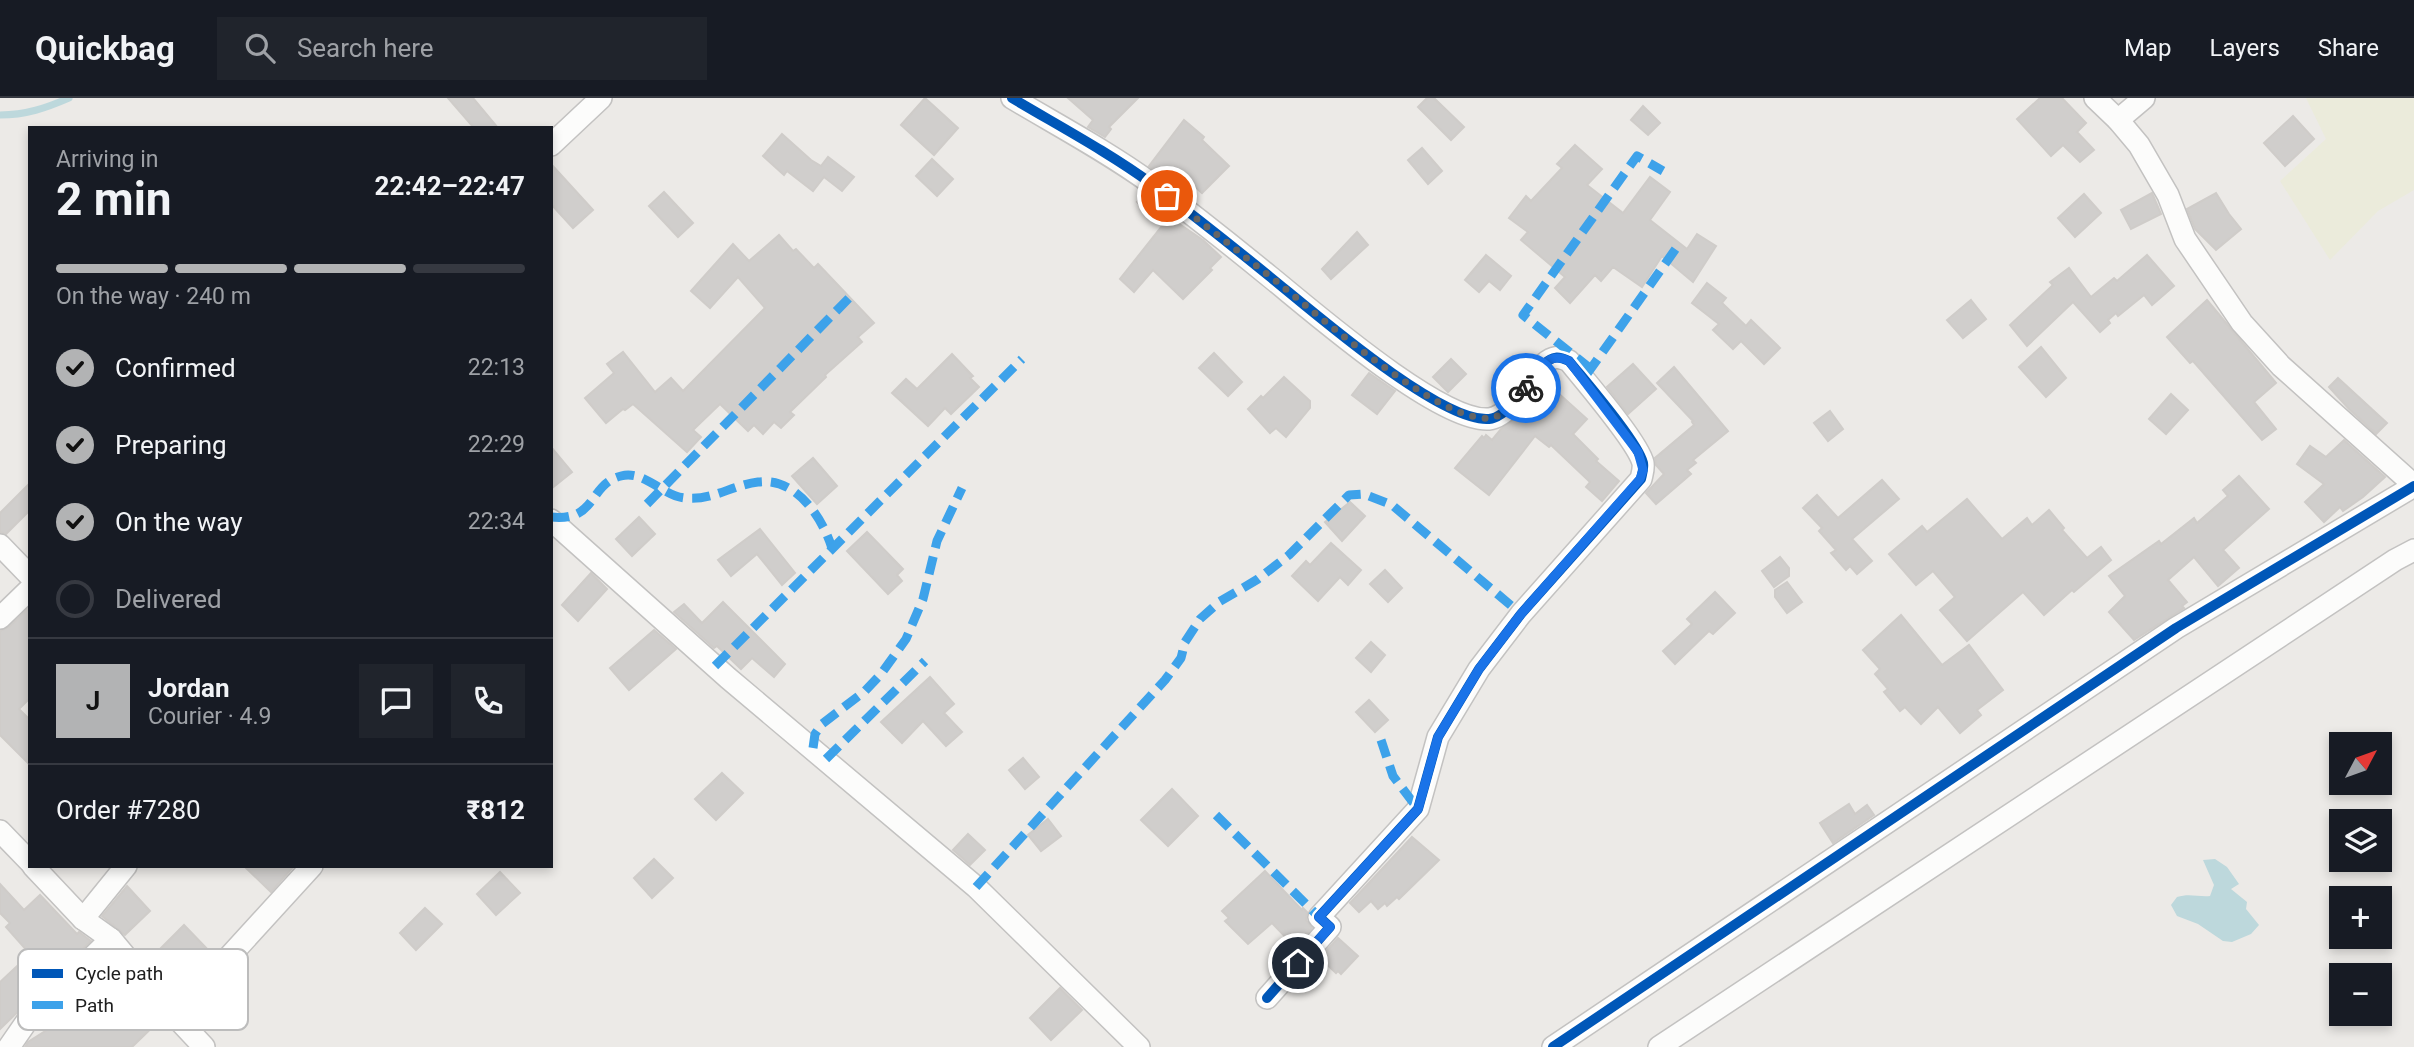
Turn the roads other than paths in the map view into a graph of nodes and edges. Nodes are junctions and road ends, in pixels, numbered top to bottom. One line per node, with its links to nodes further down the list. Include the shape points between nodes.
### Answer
1 (601, 98): 6 (street)
2 (1012, 98): 24 (street, via 1150,183 1372,359 1422,393 1455,411 1489,419 1510,407 1544,364 1559,356 1569,361 1643,461 1640,479 1632,490 1521,614 1479,669 1438,737 1418,809 1319,917 1330,927)
3 (2095, 98): 5 (street)
4 (2144, 98): 5 (street)
5 (2118, 120): 7 (street, via 2168,195 2185,239 2242,323 2281,366)
6 (553, 143)
7 (2414, 486): 30 (street, via 2176,628)
8 (553, 522): 29 (street, via 728,678 976,887)
9 (0, 545): 11 (street)
10 (2414, 550): 31 (street)
11 (28, 574)
12 (28, 592): 13 (street)
13 (0, 618)
14 (0, 831): 15 (street)
15 (28, 860)
16 (35, 868): 19 (street)
17 (124, 868): 19 (street)
18 (310, 868): 23 (street)
19 (83, 919): 20 (street)
20 (111, 939): 21 (street); 22 (street)
21 (101, 949)
22 (119, 949)
23 (236, 949)
24 (1267, 998)
25 (21, 1030): 27 (street)
26 (188, 1030): 28 (street)
27 (9, 1047)
28 (204, 1047)
29 (1139, 1047)
30 (1553, 1047)
31 (1659, 1047)

